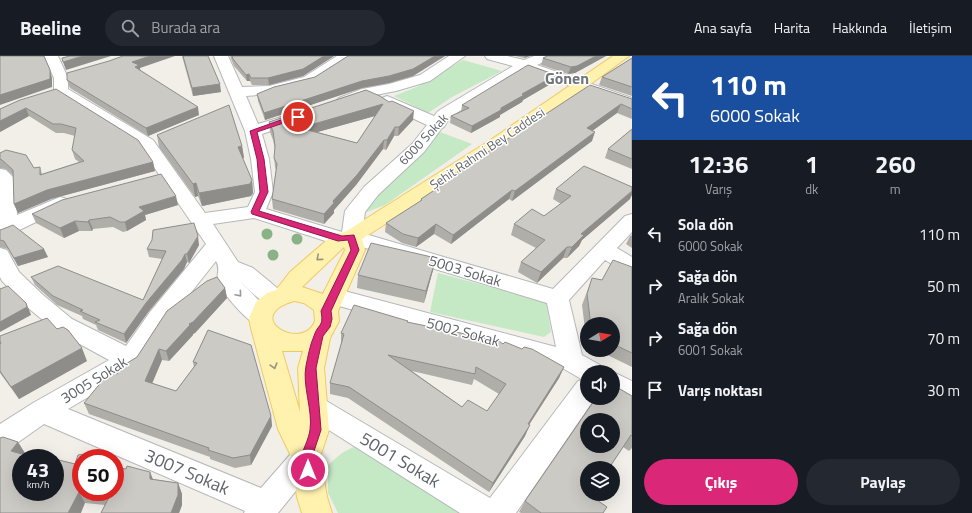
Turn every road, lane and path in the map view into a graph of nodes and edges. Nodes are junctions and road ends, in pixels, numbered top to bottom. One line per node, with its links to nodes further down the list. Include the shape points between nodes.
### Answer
1 (221, 56): 11 (street)
2 (346, 56): 11 (street, via 309,80 269,90)
3 (458, 56): 10 (street, via 425,78)
4 (492, 56): 7 (street)
5 (545, 56): 7 (street, 6000 Sokak)
6 (622, 56): 9 (main road, Şehit Rahmi Bey Caddesi)
7 (525, 65): 9 (street); 13 (street, 6000 Sokak, via 444,114)
8 (59, 74): 18 (street, via 155,141 160,177)
9 (581, 84): 12 (street); 21 (main road, Şehit Rahmi Bey Caddesi, via 495,145)
10 (367, 92): 13 (street); 14 (street)
11 (235, 103): 14 (street)
12 (632, 103)
13 (438, 124): 21 (street, 6000 Sokak, via 418,148 371,191 355,210)
14 (253, 131): 17 (street, via 264,192)
15 (0, 174): 20 (street, via 6,179)
16 (80, 198): 20 (street, via 58,204)
17 (255, 212): 18 (street); 21 (street)
18 (200, 220): 22 (street)
19 (632, 220): 23 (street)
20 (4, 229)
21 (346, 238): 27 (main road, Şehit Rahmi Bey Caddesi, one-way to 27); 28 (street, 5003 Sokak); 29 (main road, via 355,250)
22 (216, 246): 26 (street); 32 (street, 3005 Sokak, via 158,318)
23 (603, 250): 25 (street); 28 (street)
24 (0, 255): 32 (street, via 10,276 64,325)
25 (632, 266)
26 (230, 267): 27 (street, via 245,273); 30 (street, one-way to 30, via 229,282)
27 (279, 296): 29 (main road, via 305,294 322,304); 30 (main road, Şehit Rahmi Bey Caddesi, via 263,309)
28 (557, 298): 33 (street)
29 (330, 304): 31 (main road, via 325,327); 33 (street, 5002 Sokak)
30 (262, 322): 31 (main road, via 268,335 288,343 304,342); 41 (main road, one-way to 41, via 292,429)
31 (319, 335): 38 (main road, via 311,368)
32 (130, 360): 39 (street, 3005 Sokak)
33 (571, 361): 34 (street, 5002 Sokak)
34 (580, 366)
35 (620, 388): 36 (street)
36 (632, 394)
37 (580, 399): 45 (street)
38 (314, 407): 41 (main road, via 315,430); 44 (street, 5001 Sokak)
39 (42, 411): 40 (street, 3005 Sokak); 42 (street, 3007 Sokak)
40 (0, 439)
41 (306, 457): 42 (street); 43 (main road)
42 (263, 509)
43 (317, 513)
44 (487, 513)
45 (498, 513)

